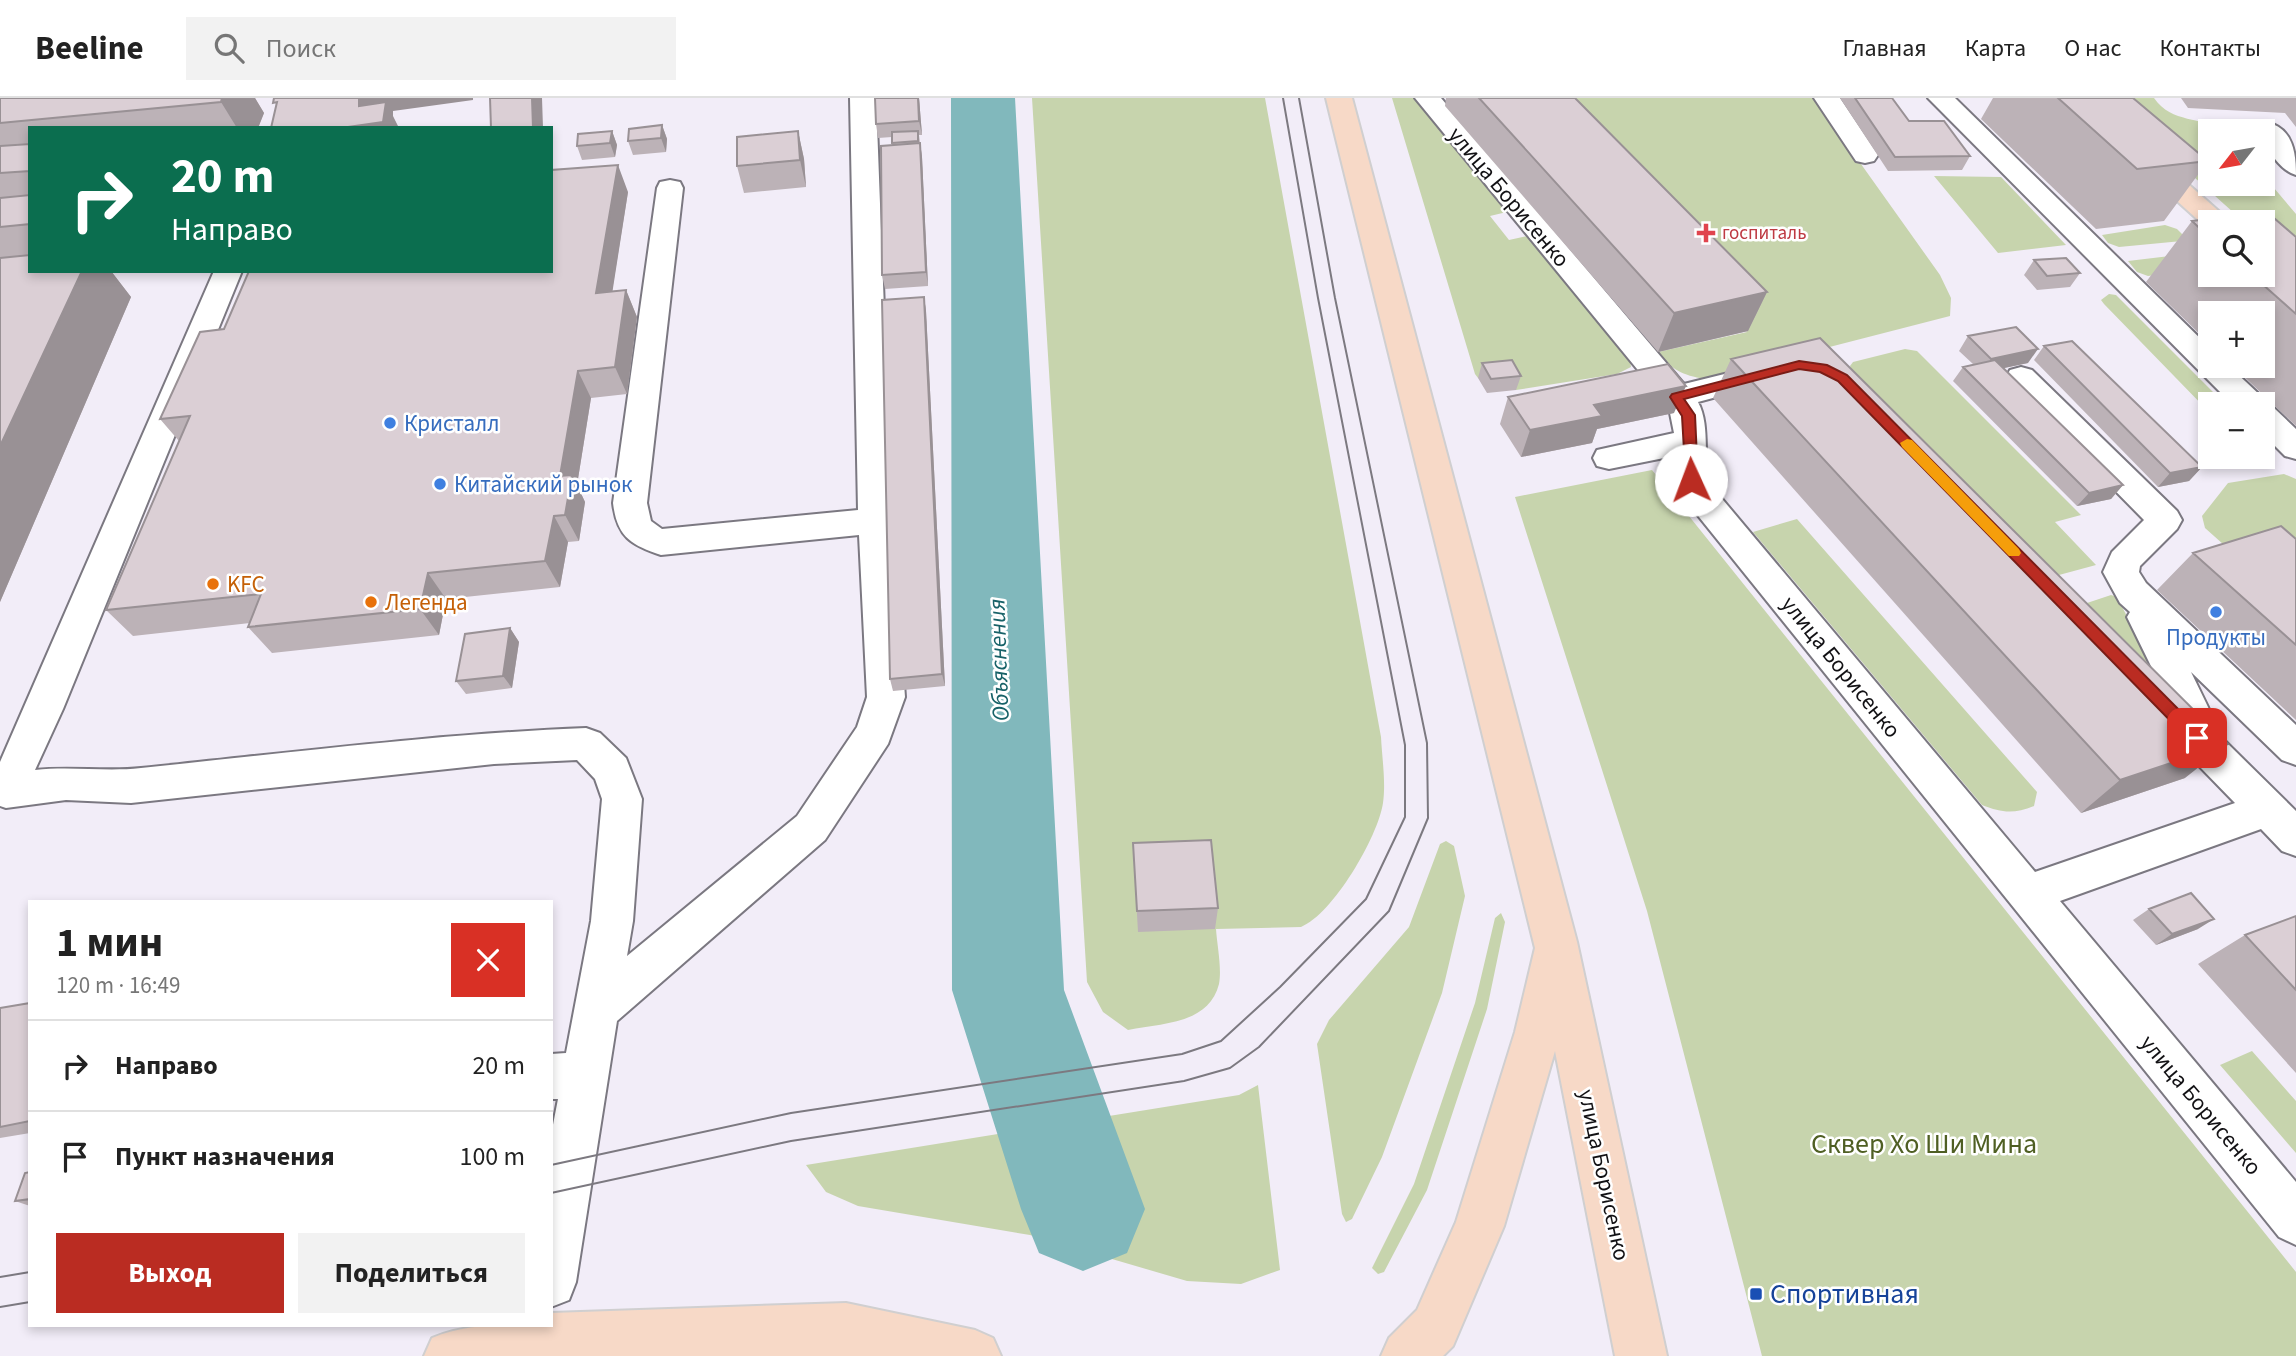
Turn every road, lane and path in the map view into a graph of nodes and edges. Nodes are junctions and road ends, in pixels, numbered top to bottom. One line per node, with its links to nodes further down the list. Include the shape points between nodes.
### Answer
1 (863, 98): 23 (street)
2 (1339, 98): 31 (main road, улица Борисенко)
3 (1428, 98): 18 (street, улица Борисенко)
4 (1827, 98): 8 (street)
5 (1941, 98): 13 (street)
6 (2076, 98): 11 (main road)
7 (2275, 139): 9 (street)
8 (1865, 155)
9 (2296, 167)
10 (670, 188): 23 (street, via 630,503 636,530 661,542)
11 (2203, 210)
12 (227, 273): 32 (street, via 6,791 66,783 131,786 494,747 586,744 611,770 622,799 612,921)
13 (2198, 352)
14 (1799, 365): 18 (street)
15 (2021, 377): 24 (street, via 2165,520 2124,561 2121,572)
16 (2224, 378): 17 (street)
17 (2239, 392)
18 (1676, 397): 20 (street, улица Борисенко, via 1689,415)
19 (2275, 428): 21 (street)
20 (1690, 441): 22 (street); 30 (street, улица Борисенко, via 1691,480 1699,494)
21 (2296, 448)
22 (1609, 458)
23 (875, 521): 32 (street, via 886,697 874,733 811,828)
24 (2133, 593): 26 (street); 27 (street)
25 (2139, 680): 27 (street)
26 (2296, 749)
27 (2216, 757): 28 (street)
28 (2268, 809): 29 (street); 30 (street)
29 (2296, 838)
30 (2026, 894): 34 (street, улица Борисенко)
31 (1555, 942): 41 (main road, via 1538,1032 1479,1226 1435,1328); 42 (main road, улица Борисенко)
32 (595, 1011): 33 (street)
33 (568, 1075): 35 (street)
34 (2296, 1220)
35 (553, 1258)
36 (543, 1332): 37 (main road); 38 (main road)
37 (841, 1343): 39 (main road); 40 (main road)
38 (450, 1356)
39 (887, 1356)
40 (975, 1356)
41 (1407, 1356)
42 (1641, 1356)

